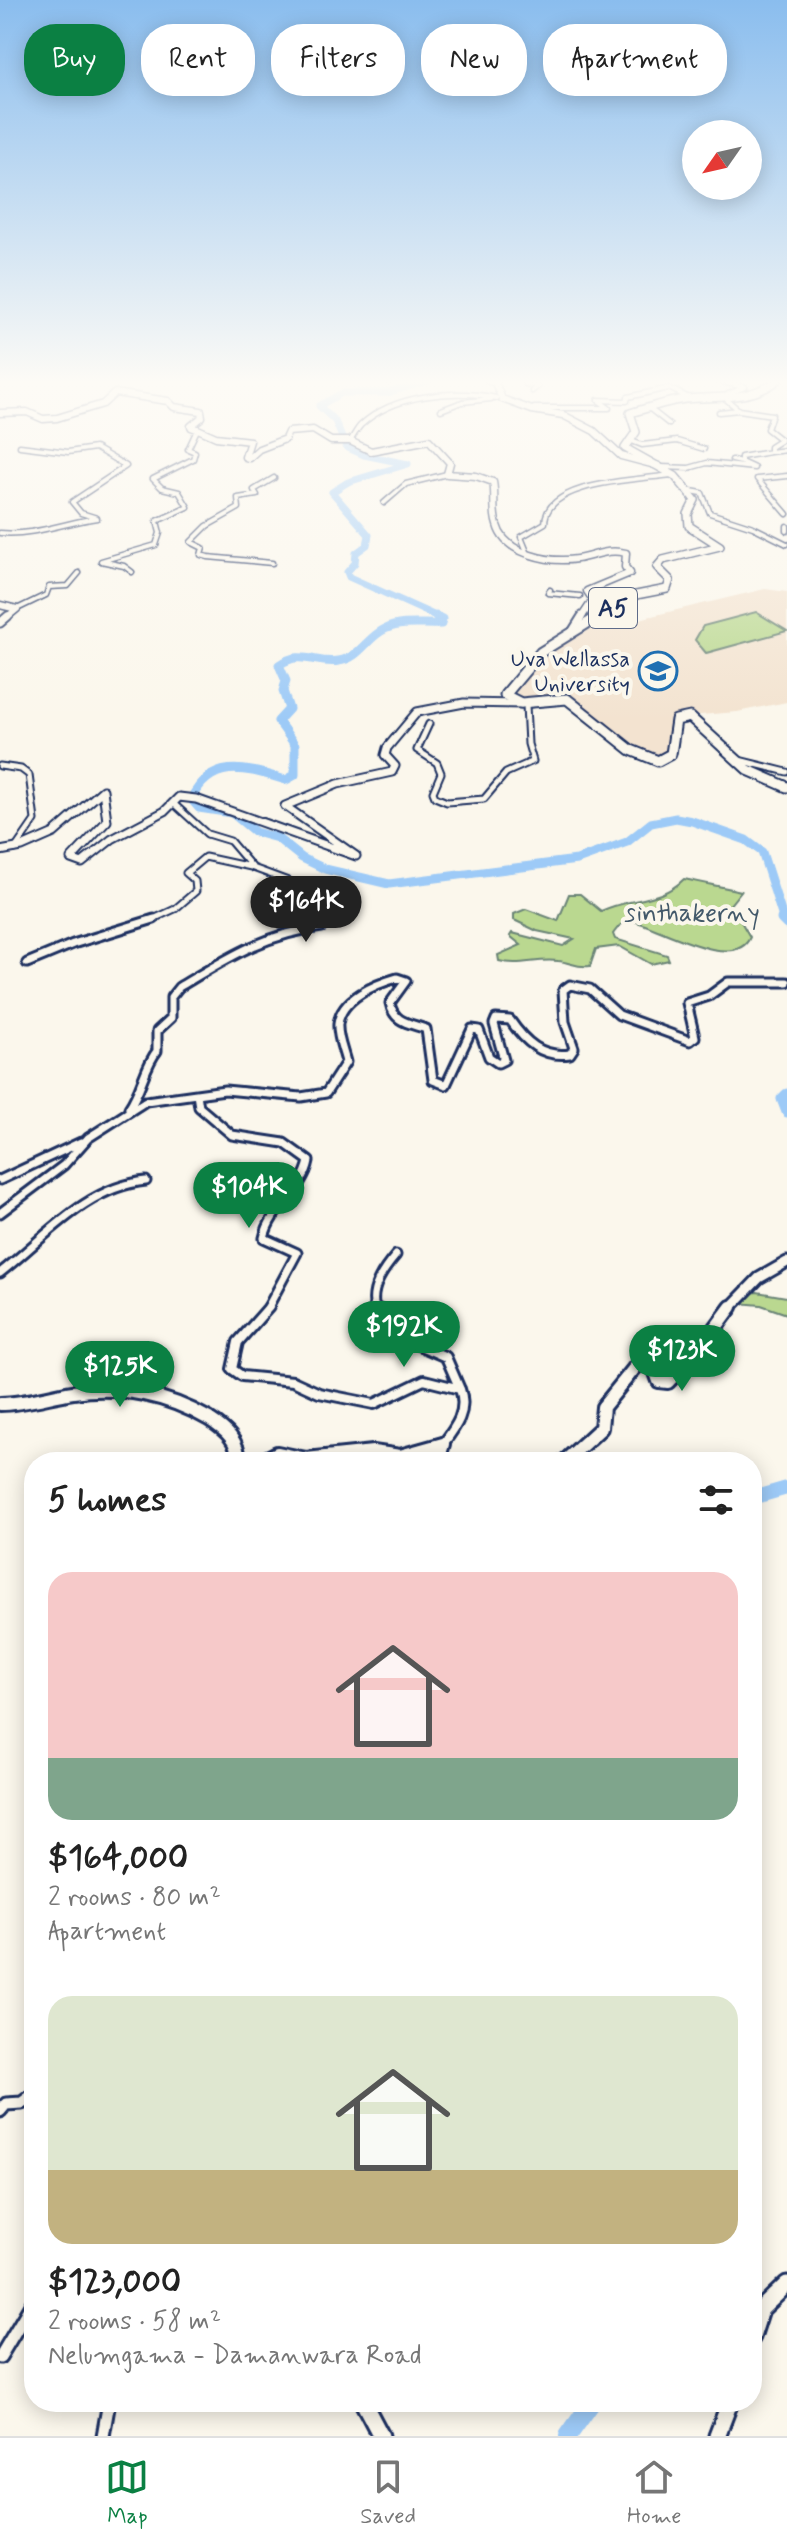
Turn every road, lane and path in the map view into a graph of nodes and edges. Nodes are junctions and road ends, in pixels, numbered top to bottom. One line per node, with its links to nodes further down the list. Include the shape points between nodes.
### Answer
1 (84, 494): 12 (street, via 72,502 81,513 97,518 25,535)
2 (180, 494): 16 (street, via 188,507 157,521 156,545 101,561)
3 (256, 494): 15 (street, via 236,499 239,508 202,526 191,542 208,557)
4 (395, 494): 10 (street)
5 (493, 494): 14 (street, via 499,533)
6 (568, 494): 14 (street, via 545,512 545,523 521,537)
7 (692, 494): 23 (highway, A5, via 689,526 717,541 719,548 661,560 657,567 670,580 667,589 631,596)
8 (702, 494): 13 (street, via 710,513)
9 (770, 494): 11 (street)
10 (384, 503)
11 (787, 514)
12 (0, 533)
13 (787, 544)
14 (528, 554): 23 (street, via 568,559 609,550 626,553 630,573 587,591 593,600)
15 (272, 563)
16 (132, 572)
17 (79, 573): 21 (street, via 68,586 49,587 46,595)
18 (550, 590): 19 (street)
19 (580, 596)
20 (0, 605): 21 (street)
21 (17, 609): 22 (street)
22 (0, 623)
23 (571, 634): 24 (highway, A5, via 529,661 518,682 505,692 508,699)
24 (524, 705): 25 (street, via 533,761 506,773 484,799 447,802 435,797 441,773 437,763 417,750); 26 (highway, via 567,699 618,742 656,760 669,757 676,720 689,716); 28 (street, via 464,703 417,712 387,748 385,755 395,766)
25 (429, 724)
26 (739, 760): 29 (street); 31 (highway, via 771,783)
27 (0, 766): 33 (street, via 29,775 35,820)
28 (392, 772): 30 (street); 32 (street, via 338,784 285,806 354,856 192,798 179,797)
29 (787, 772)
30 (389, 781)
31 (787, 787)
32 (173, 803): 33 (street, via 82,863 74,862 71,859 109,817 104,791 98,790 65,826); 35 (street, via 207,834 230,841)
33 (15, 849): 34 (street)
34 (0, 851)
35 (253, 868): 36 (street, via 205,857 186,873 196,891 175,909); 39 (street, via 318,892 325,907 319,913 279,917 322,927 254,943 179,987 171,997 171,1018 157,1031 157,1051 149,1060 143,1087)
36 (27, 963)
37 (787, 982): 38 (street, via 723,983 709,996 687,1003 695,1037 690,1041 619,1015 590,989 570,985 563,990 574,1048 570,1054 554,1055 530,1046 510,1020 496,1019 504,1060 498,1063 489,1057 479,1030 472,1029 446,1085 433,1080 426,1029 401,1023 391,1013 390,1003 406,981 397,978 352,1001 340,1015 337,1027 346,1062 326,1093)
38 (197, 1094): 39 (street, via 146,1101); 47 (street, via 199,1107 232,1135 284,1143 309,1161 304,1177 270,1212 264,1238 297,1253 275,1300 238,1342 231,1363 235,1373 293,1381 319,1393 374,1404 425,1377)
39 (128, 1110): 40 (street)
40 (88, 1138): 41 (street); 43 (street, via 64,1165)
41 (0, 1180)
42 (146, 1181): 46 (street, via 103,1192)
43 (0, 1213)
44 (396, 1255): 47 (street, via 380,1274 373,1304 411,1324 416,1344 425,1351 446,1357)
45 (787, 1262): 53 (street, via 738,1294 702,1346 668,1382 659,1381 653,1364 637,1365 603,1407 601,1428)
46 (0, 1273)
47 (460, 1389): 49 (street, via 460,1423)
48 (0, 1404): 50 (street, via 106,1390 166,1398 229,1432)
49 (443, 1444): 51 (street); 52 (street)
50 (237, 1452)
51 (414, 1452)
52 (441, 1452)
53 (575, 1452)
54 (24, 2102): 55 (street, via 6,2104)
55 (0, 2111)
56 (787, 2284): 57 (street)
57 (762, 2308)
58 (24, 2317): 59 (street)
59 (0, 2357)
60 (107, 2412): 63 (street)
61 (368, 2412): 64 (street)
62 (726, 2412): 65 (street)
63 (103, 2436)
64 (381, 2436)
65 (717, 2436)

